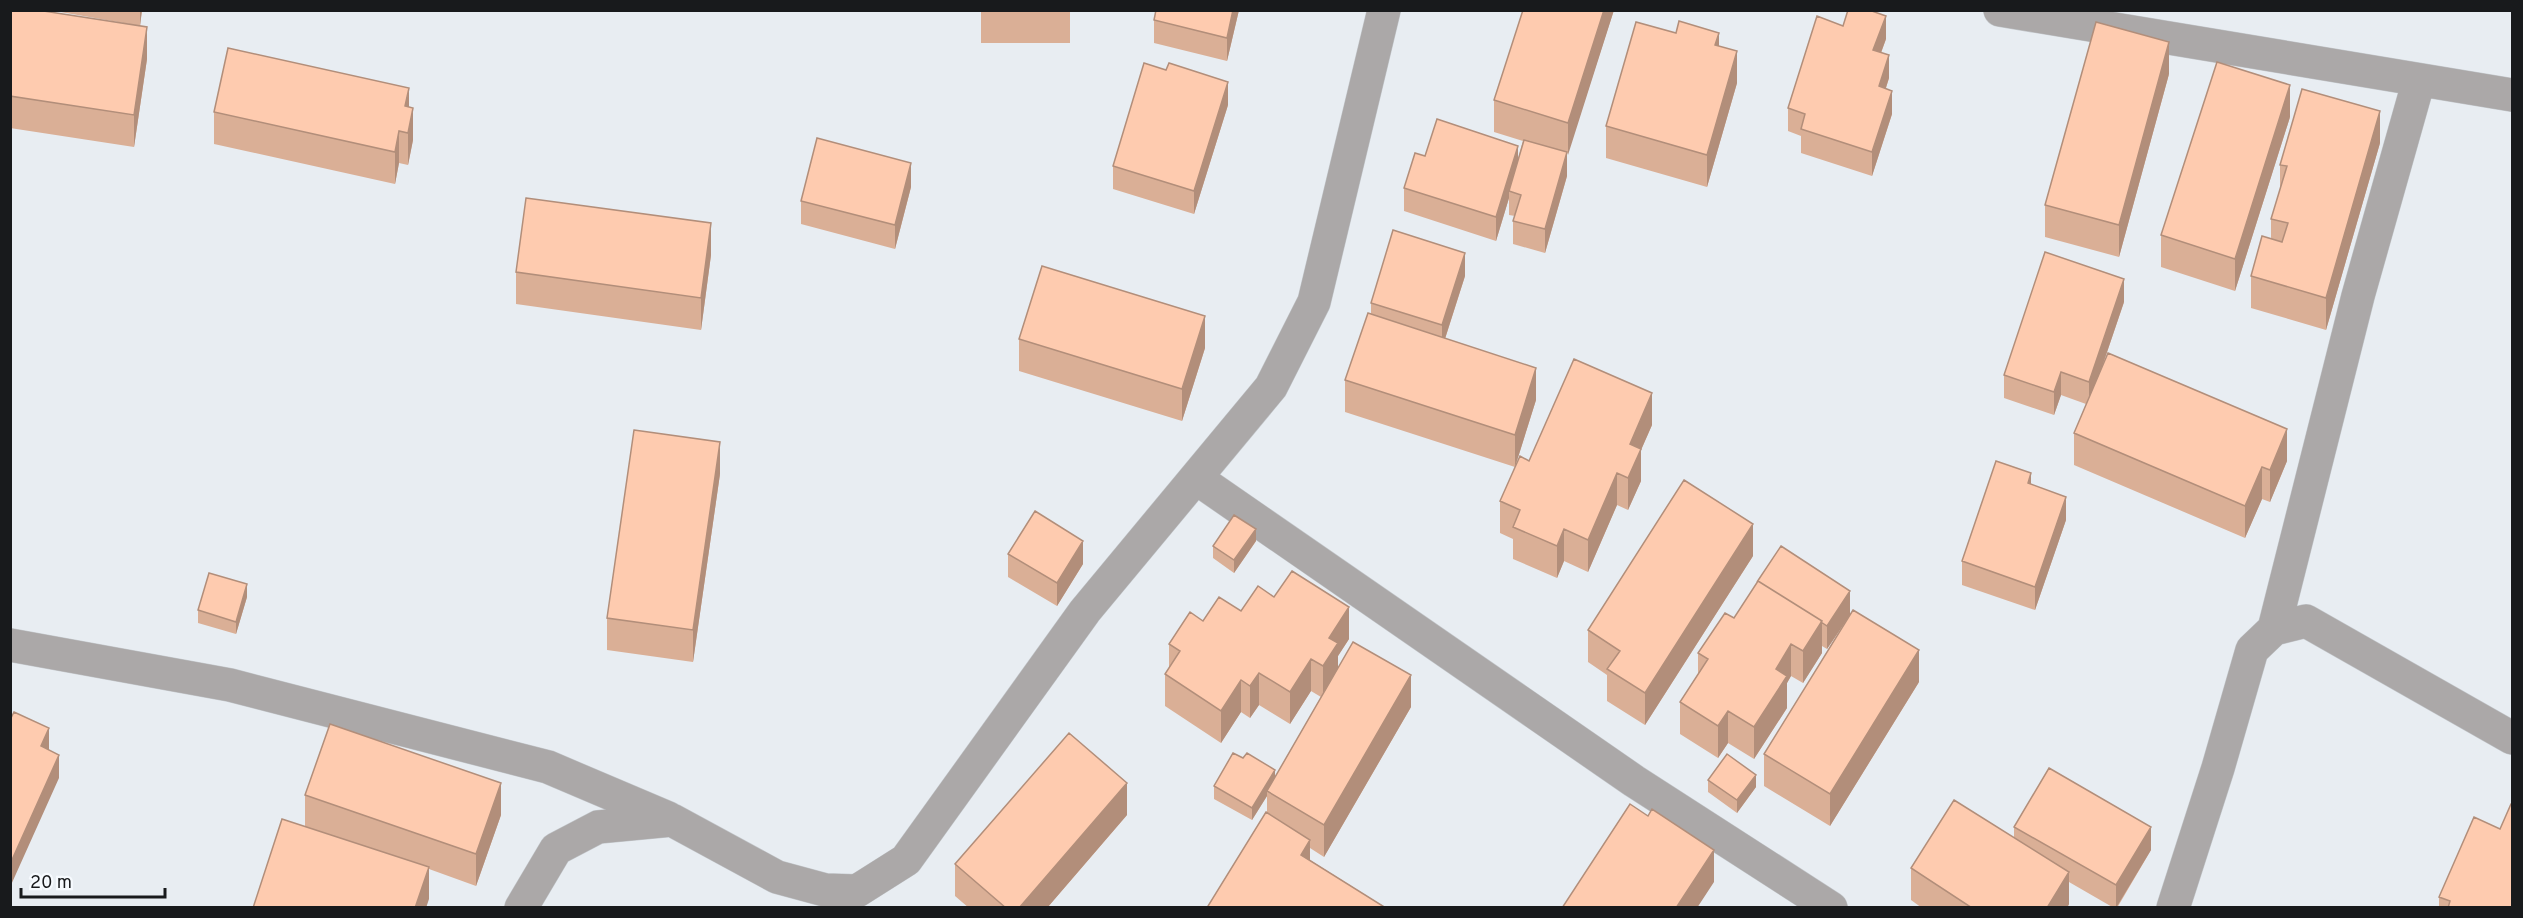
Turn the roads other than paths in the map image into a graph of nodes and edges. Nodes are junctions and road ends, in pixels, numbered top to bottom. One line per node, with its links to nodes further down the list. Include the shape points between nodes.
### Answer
1 (1384, 10): 5 (street, via 1314,302 1271,387)
2 (2000, 10): 3 (street)
3 (2419, 80): 4 (street); 6 (street, via 2358,296)
4 (2512, 95)
5 (1196, 478): 10 (street, via 1085,611 906,860); 12 (street, via 1634,781)
6 (2274, 629): 8 (street, via 2306,621); 13 (street, via 2252,650)
7 (10, 645): 9 (street, via 231,685 548,767)
8 (2512, 738)
9 (672, 820): 10 (street, via 777,877); 11 (street, via 598,827 556,849)
10 (868, 899)
11 (521, 908)
12 (1832, 908)
13 (2173, 908)

